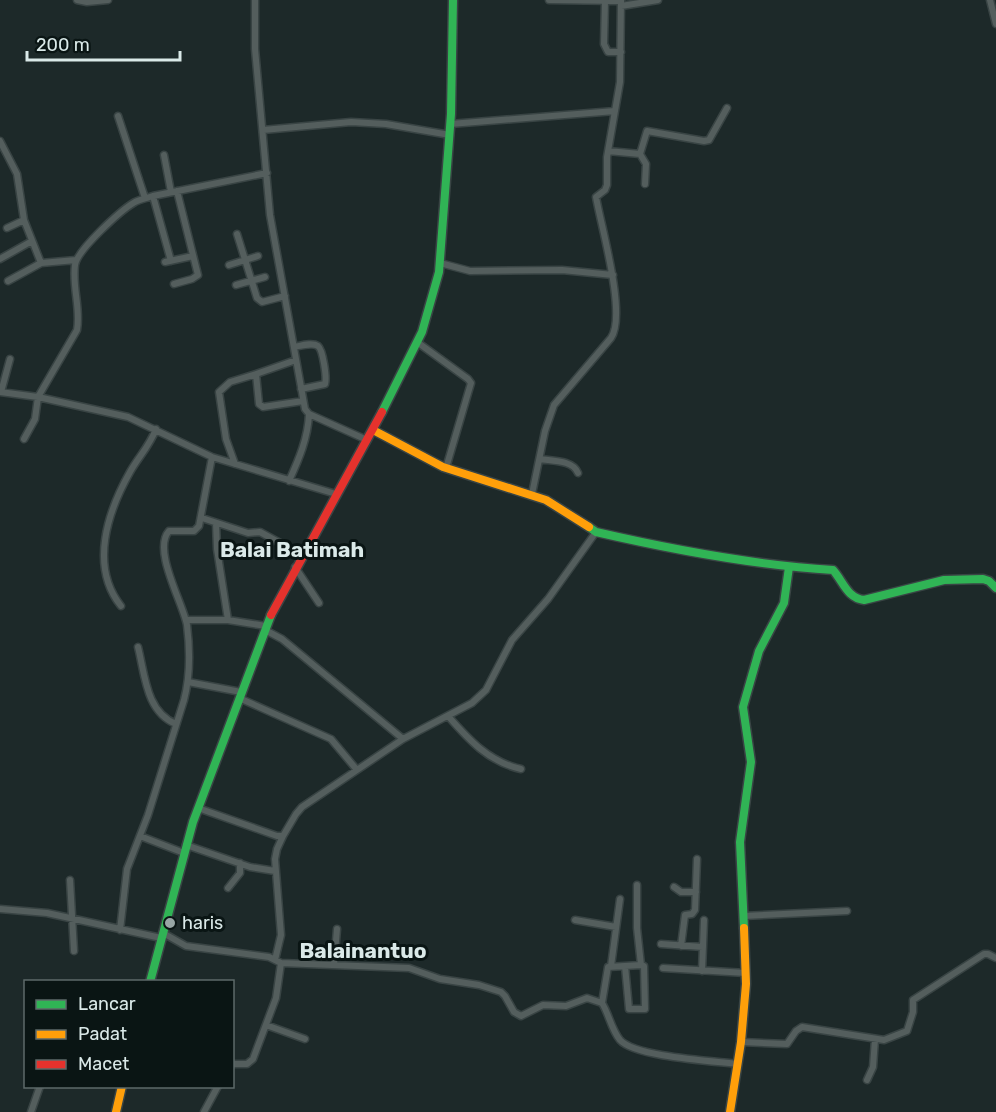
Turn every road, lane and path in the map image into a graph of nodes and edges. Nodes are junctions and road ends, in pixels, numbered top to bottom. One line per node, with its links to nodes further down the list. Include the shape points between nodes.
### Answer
1 (77, 0): 9 (street)
2 (108, 0): 9 (street)
3 (255, 0): 18 (street, via 255,49)
4 (453, 0): 17 (street)
5 (549, 0): 6 (street)
6 (572, 0): 10 (street)
7 (658, 0): 11 (street)
8 (990, 0): 12 (street)
9 (87, 1)
10 (606, 1): 11 (street); 13 (street, via 604,44 608,52)
11 (621, 2): 13 (street)
12 (996, 24)
13 (621, 52): 15 (street)
14 (727, 108): 22 (street, via 709,140 647,131)
15 (615, 111): 17 (street); 21 (street)
16 (118, 116): 28 (street)
17 (450, 124): 19 (street)
18 (263, 129): 19 (street, via 351,122); 24 (street)
19 (450, 135): 39 (street)
20 (0, 141): 29 (street, via 17,174)
21 (608, 151): 22 (street); 41 (street, via 607,187 596,197)
22 (640, 154): 25 (street, via 646,164)
23 (164, 155): 26 (street)
24 (267, 173): 26 (street); 47 (street, via 270,215)
25 (645, 184)
26 (174, 192): 27 (street); 33 (street)
27 (153, 196): 28 (street); 33 (street, via 168,261)
28 (145, 198): 36 (street, via 122,212)
29 (24, 220): 30 (street); 32 (street)
30 (7, 228)
31 (237, 234): 37 (street)
32 (32, 241): 35 (street); 38 (street)
33 (193, 256): 45 (street, via 196,277)
34 (258, 256): 37 (street)
35 (0, 259)
36 (76, 260): 38 (street); 55 (street, via 77,330)
37 (245, 260): 40 (street); 44 (street)
38 (41, 263): 43 (street)
39 (440, 263): 41 (street, via 470,271 561,270); 48 (street)
40 (228, 264)
41 (612, 276): 63 (street, via 615,332 554,405)
42 (265, 277): 44 (street)
43 (8, 281)
44 (251, 281): 46 (street); 47 (street, via 260,301)
45 (174, 284)
46 (236, 285)
47 (285, 296): 49 (street)
48 (417, 342): 59 (street); 65 (street, via 471,383)
49 (294, 347): 51 (street); 53 (street, via 318,346 326,377 321,386)
50 (10, 359): 54 (street)
51 (296, 360): 52 (street); 53 (street)
52 (256, 374): 56 (street, via 261,406); 64 (street, via 230,382 219,392 226,438)
53 (301, 389): 56 (street)
54 (0, 392): 55 (street)
55 (38, 397): 58 (street, via 128,417); 60 (street, via 35,419)
56 (303, 401): 57 (street)
57 (309, 414): 61 (street); 67 (street, via 303,446)
58 (156, 429): 62 (street); 78 (street, via 129,474 106,530 106,568 114,597)
59 (373, 430): 61 (street); 65 (street)
60 (24, 439)
61 (367, 440): 68 (street)
62 (213, 457): 64 (street); 70 (street)
63 (540, 459): 66 (street, via 574,466); 69 (street)
64 (235, 464): 67 (street)
65 (446, 468): 69 (street)
66 (578, 473)
67 (289, 482): 68 (street)
68 (336, 494): 73 (street)
69 (532, 494): 72 (street)
70 (202, 518): 71 (street); 79 (street, via 196,530 171,530 164,542 170,575)
71 (216, 523): 73 (street, via 249,534 260,532); 80 (street)
72 (596, 532): 75 (street, via 681,551); 85 (street, via 548,599 512,640 481,696)
73 (302, 555): 74 (street)
74 (296, 567): 77 (street); 81 (street)
75 (789, 567): 76 (street, via 833,570 850,596 860,600 944,580 982,579); 105 (street, via 784,603 759,651 743,707 751,762 740,842)
76 (996, 588)
77 (320, 603)
78 (121, 606)
79 (186, 620): 80 (street); 83 (street)
80 (228, 620): 81 (street)
81 (266, 628): 84 (street); 87 (street)
82 (138, 647): 86 (street, via 151,698 165,720)
83 (188, 682): 84 (street); 86 (street)
84 (240, 695): 89 (street, via 332,739); 90 (street)
85 (448, 716): 87 (street); 88 (street, via 481,750)
86 (176, 724): 91 (street)
87 (403, 739): 89 (street)
88 (521, 769)
89 (357, 770): 92 (street, via 298,810)
90 (198, 808): 92 (street); 93 (street)
91 (140, 836): 93 (street); 111 (street, via 125,874)
92 (283, 836): 96 (street, via 277,849)
93 (185, 849): 95 (street); 112 (street)
94 (697, 859): 101 (street)
95 (240, 863): 96 (street); 100 (street, via 240,873)
96 (276, 871): 118 (street, via 281,935)
97 (70, 879): 106 (street)
98 (638, 885): 120 (street)
99 (674, 886): 101 (street, via 681,892)
100 (228, 888)
101 (696, 892): 114 (street, via 695,910 684,918)
102 (620, 899): 109 (street)
103 (0, 909): 106 (street)
104 (847, 911): 105 (street)
105 (743, 916): 125 (street)
106 (72, 919): 111 (street); 116 (street)
107 (575, 920): 109 (street)
108 (704, 920): 115 (street)
109 (616, 927): 121 (street)
110 (337, 929): 119 (street)
111 (120, 930): 112 (street)
112 (162, 935): 118 (street, via 186,946); 126 (street)
113 (661, 944): 114 (street)
114 (681, 946): 115 (street)
115 (703, 947): 124 (street)
116 (74, 951)
117 (996, 958): 130 (street, via 986,954 914,1000 905,1033 888,1040)
118 (278, 961): 119 (street); 128 (street, via 278,989)
119 (334, 965): 127 (street, via 399,966 440,979 479,985 501,992 521,1016 543,1005 566,1006 587,998)
120 (641, 965): 122 (street); 122 (street, via 646,1008 632,1010)
121 (611, 966): 122 (street); 127 (street, via 607,969)
122 (625, 966)
123 (663, 968): 124 (street)
124 (702, 971): 125 (street)
125 (746, 973): 131 (street)
126 (150, 980)
127 (602, 1003): 133 (street, via 616,1034 628,1047)
128 (266, 1025): 129 (street); 132 (street, via 252,1062)
129 (305, 1039)
130 (875, 1039): 131 (street, via 802,1027 786,1044); 134 (street, via 873,1067)
131 (741, 1042): 133 (street)
132 (234, 1064)
133 (738, 1064): 141 (street)
134 (867, 1080)
135 (39, 1088): 138 (street)
136 (122, 1088): 139 (street)
137 (217, 1088): 140 (street)
138 (31, 1112)
139 (116, 1112)
140 (204, 1112)
141 (730, 1112)

